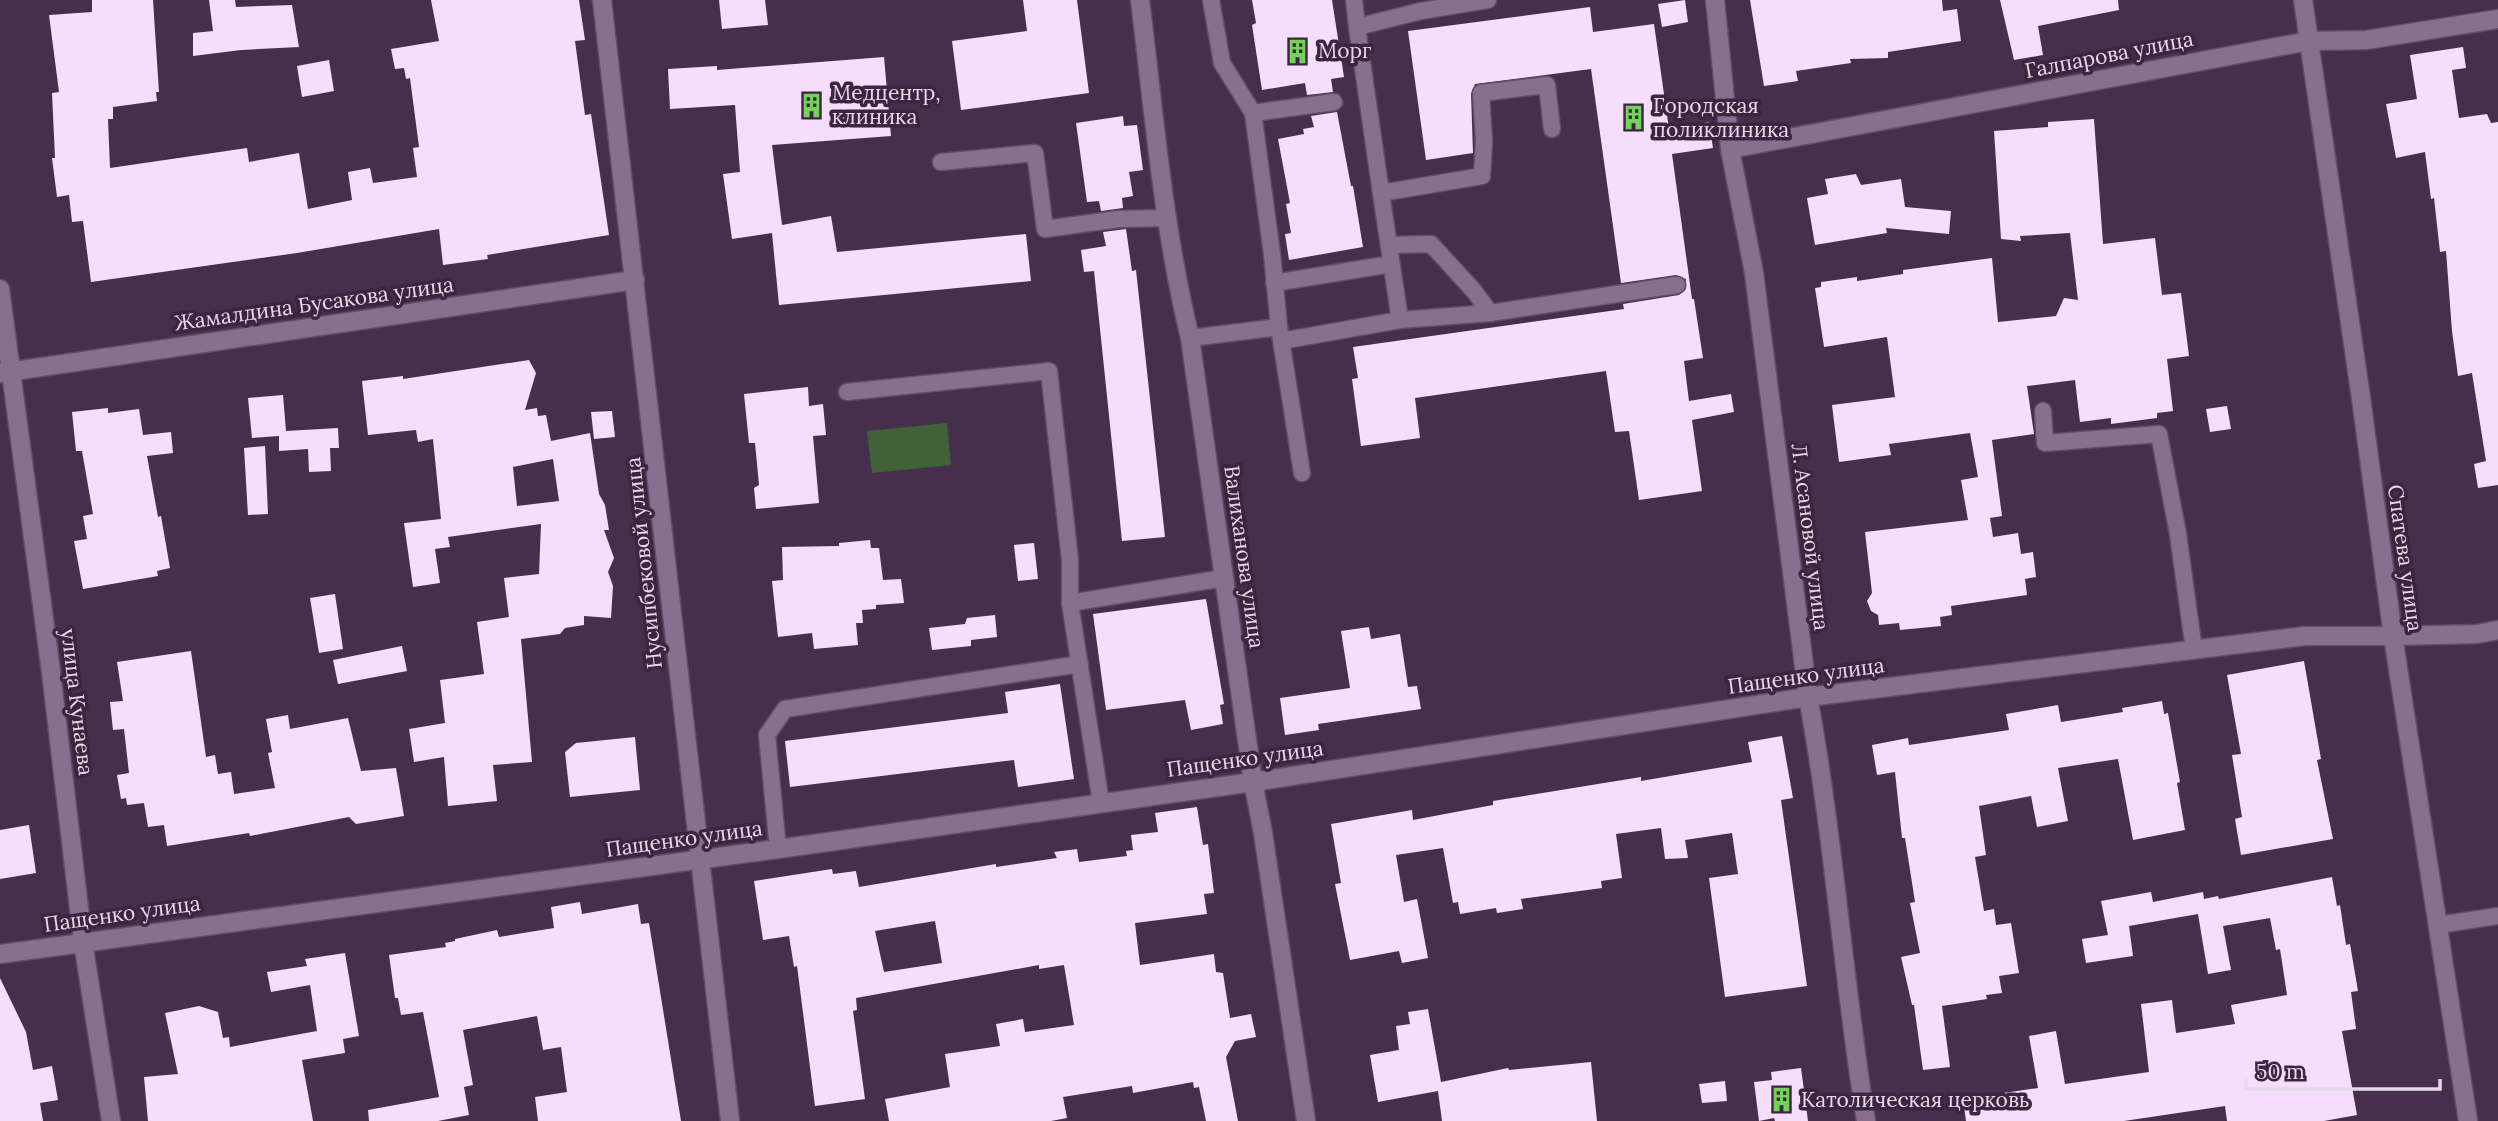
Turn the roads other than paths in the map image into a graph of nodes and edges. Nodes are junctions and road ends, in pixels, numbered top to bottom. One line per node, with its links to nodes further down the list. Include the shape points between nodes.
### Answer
1 (602, 0): 20 (street, Нусипбековой улица)
2 (1140, 0): 17 (street, Валиханова улица)
3 (1212, 0): 12 (lane, via 1222,63)
4 (1354, 0): 9 (lane)
5 (1488, 0): 9 (lane)
6 (1715, 0): 14 (street, Л. Асановой улица)
7 (2303, 0): 10 (street, Спатева улица)
8 (2498, 19): 10 (street, Галпарова улица, via 2366,40)
9 (1357, 27): 16 (lane)
10 (2309, 41): 14 (street, Галпарова улица); 35 (street, Спатева улица)
11 (1334, 102): 12 (lane)
12 (1253, 113): 21 (lane)
13 (1552, 129): 16 (lane, via 1547,85 1480,93 1482,176)
14 (1730, 149): 38 (street, Л. Асановой улица, via 1754,273)
15 (941, 162): 17 (lane, via 1035,153 1045,229)
16 (1381, 193): 18 (lane)
17 (1166, 218): 27 (street, Валиханова улица)
18 (1389, 245): 19 (lane); 24 (lane, via 1431,244)
19 (1391, 264): 21 (lane); 25 (lane)
20 (635, 280): 28 (street, Жамалдина Бусакова улица); 42 (street, Нусипбековой улица)
21 (1275, 283): 26 (lane)
22 (1677, 285): 24 (lane)
23 (0, 289): 28 (street, улица Кунаева)
24 (1490, 313): 25 (lane)
25 (1400, 320): 26 (lane)
26 (1280, 334): 27 (lane); 31 (lane)
27 (1190, 338): 32 (street, Валиханова улица)
28 (6, 372): 45 (street, улица Кунаева, via 51,672)
29 (847, 392): 33 (lane, via 1049,371 1070,560)
30 (2043, 411): 36 (lane, via 2045,443 2159,434)
31 (1302, 473)
32 (1224, 578): 33 (lane); 39 (street, Валиханова улица)
33 (1070, 603): 37 (lane)
34 (2498, 630): 35 (street, Пащенко улица)
35 (2393, 636): 36 (street, Пащенко улица, via 2305,636); 44 (street, Спатева улица)
36 (2194, 650): 38 (street, Пащенко улица)
37 (1080, 664): 40 (lane); 41 (lane, via 785,709 768,735)
38 (1808, 697): 39 (street, Пащенко улица); 50 (street, Л. Асановой улица)
39 (1253, 782): 40 (street, Пащенко улица); 49 (street, Валиханова улица)
40 (1101, 803): 41 (street, Пащенко улица)
41 (778, 849): 42 (street, Пащенко улица)
42 (699, 860): 45 (street, Пащенко улица); 48 (street, Нусипбековой улица)
43 (2498, 916): 44 (lane)
44 (2438, 925): 51 (street, Спатева улица)
45 (83, 942): 46 (street, Пащенко улица); 47 (street, улица Кунаева)
46 (0, 954)
47 (111, 1121)
48 (730, 1121)
49 (1306, 1121)
50 (1866, 1121)
51 (2468, 1121)

